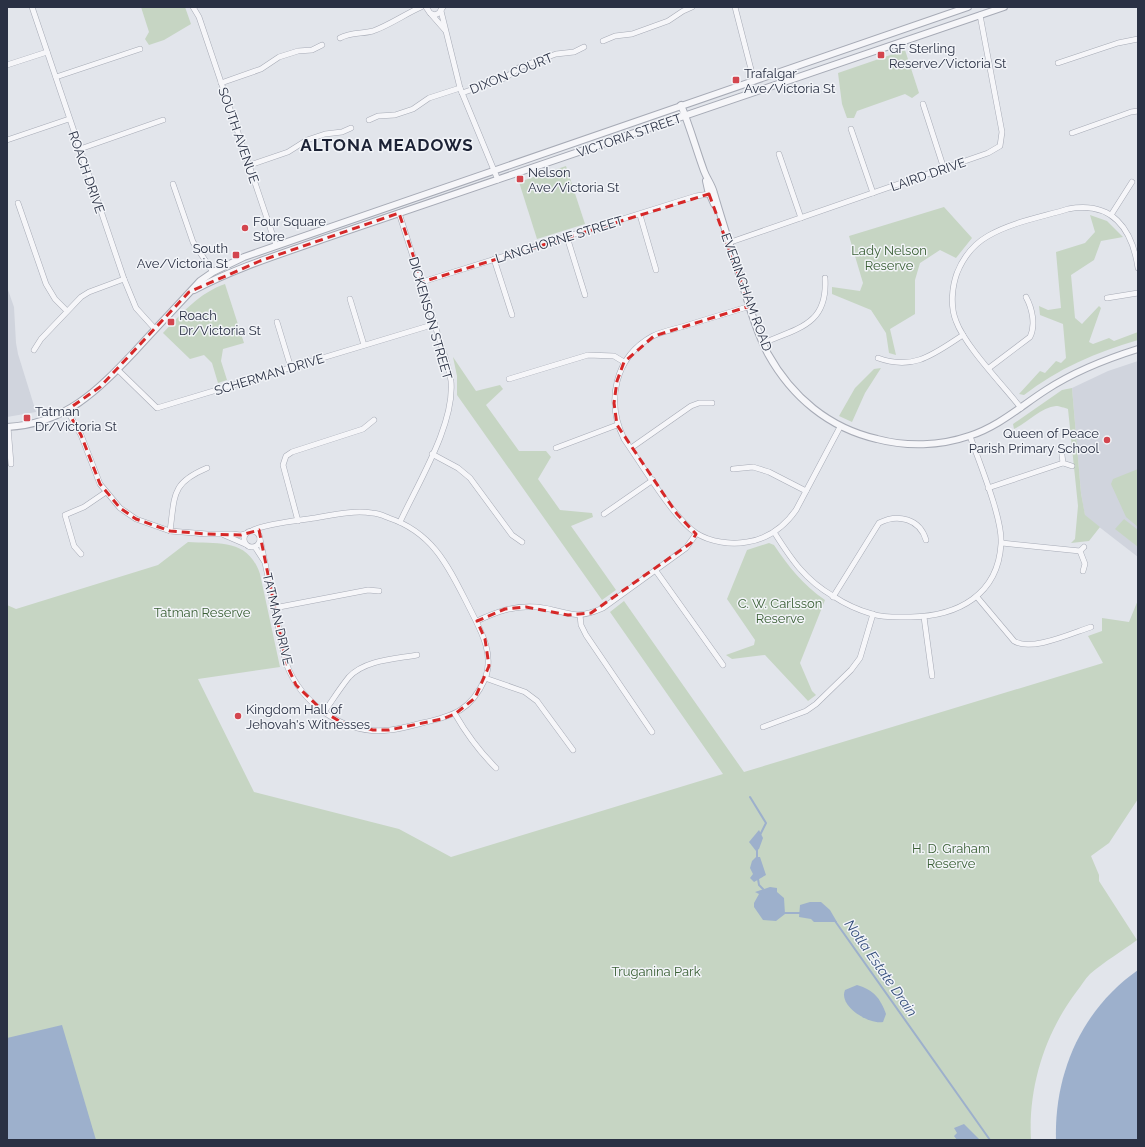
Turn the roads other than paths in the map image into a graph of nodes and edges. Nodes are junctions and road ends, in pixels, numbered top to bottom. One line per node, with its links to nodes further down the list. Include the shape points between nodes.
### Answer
1 (32, 7): 21 (street, ROACH DRIVE)
2 (193, 7): 13 (street, SOUTH AVENUE)
3 (198, 7): 13 (street, SOUTH AVENUE)
4 (421, 7): 10 (street)
5 (692, 7): 17 (street, via 668,21)
6 (735, 7): 25 (street)
7 (968, 7): 25 (street, VICTORIA STREET)
8 (1004, 7): 12 (street, VICTORIA STREET)
9 (443, 9): 11 (street, via 437,14); 14 (street)
10 (414, 11): 11 (street); 15 (street, via 402,15 386,26)
11 (429, 11): 14 (street)
12 (980, 15): 28 (street, VICTORIA STREET); 43 (street, LAIRD DRIVE, via 1002,141 994,150)
13 (199, 17): 26 (street, SOUTH AVENUE)
14 (445, 30): 27 (street)
15 (340, 38)
16 (1138, 39): 22 (street)
17 (603, 41)
18 (322, 45): 26 (street, via 312,50 279,57 261,69)
19 (584, 47): 27 (street, DIXON COURT, via 520,67 504,78)
20 (140, 49): 24 (street)
21 (47, 52): 23 (street); 24 (street, ROACH DRIVE)
22 (1058, 63)
23 (7, 66)
24 (56, 78): 33 (street, ROACH DRIVE)
25 (754, 80): 28 (street); 30 (street, VICTORIA STREET)
26 (221, 82): 42 (street, SOUTH AVENUE)
27 (461, 90): 35 (street, DIXON COURT, via 429,98 413,109 395,115 378,116); 44 (street)
28 (758, 91): 32 (street, VICTORIA STREET)
29 (923, 104): 43 (street)
30 (681, 105): 32 (street, EVERINGHAM ROAD); 44 (street, VICTORIA STREET)
31 (1138, 111): 38 (street)
32 (685, 116): 45 (street, VICTORIA STREET); 48 (street, EVERINGHAM ROAD)
33 (69, 119): 39 (street); 40 (street, ROACH DRIVE)
34 (163, 120): 40 (street)
35 (369, 120)
36 (351, 128): 42 (street, via 307,140 290,151)
37 (851, 129): 49 (street)
38 (1072, 133)
39 (7, 140)
40 (80, 149): 66 (street, ROACH DRIVE)
41 (779, 154): 55 (street)
42 (250, 165): 58 (street, SOUTH AVENUE)
43 (944, 169): 49 (street, LAIRD DRIVE)
44 (494, 170): 45 (street); 51 (street, VICTORIA STREET)
45 (498, 180): 52 (street, VICTORIA STREET)
46 (1132, 182): 54 (street)
47 (174, 184): 63 (street, via 194,242)
48 (710, 192): 53 (street, LANGHORNE STREET); 57 (street, EVERINGHAM ROAD)
49 (873, 193): 55 (street, LAIRD DRIVE)
50 (18, 203): 75 (street, via 46,284 55,299)
51 (396, 203): 52 (street, DICKENSON STREET); 58 (street, VICTORIA STREET)
52 (399, 213): 59 (street, VICTORIA STREET); 67 (street, DICKENSON STREET)
53 (640, 215): 56 (street, LANGHORNE STREET); 62 (street)
54 (1111, 215): 61 (street, via 1131,237); 80 (street, via 1079,207 1002,229 987,236 976,245 959,268 953,294 956,320)
55 (801, 218): 57 (street, LAIRD DRIVE)
56 (567, 237): 60 (street, LANGHORNE STREET); 70 (street)
57 (728, 243): 74 (street, EVERINGHAM ROAD)
58 (276, 245): 59 (street, SOUTH AVENUE); 63 (street, VICTORIA STREET)
59 (280, 254): 64 (street, VICTORIA STREET)
60 (494, 259): 67 (street, LANGHORNE STREET); 76 (street)
61 (1138, 268)
62 (656, 270)
63 (213, 272): 64 (street); 68 (street, VICTORIA STREET)
64 (218, 278): 68 (street, VICTORIA STREET)
65 (825, 278): 81 (street, via 826,294 822,307 812,320 796,330)
66 (124, 279): 75 (street, via 89,292); 79 (street, ROACH DRIVE, via 136,308)
67 (422, 282): 78 (street, DICKENSON STREET)
68 (189, 292): 79 (street, VICTORIA STREET)
69 (1138, 293): 72 (street)
70 (585, 295)
71 (1026, 297): 88 (street, via 1032,308 1033,330 1030,336)
72 (1107, 298)
73 (350, 299): 82 (street)
74 (750, 306): 81 (street, EVERINGHAM ROAD); 86 (street, via 654,336)
75 (67, 311): 84 (street)
76 (512, 315)
77 (277, 322): 87 (street)
78 (435, 324): 82 (street, SCHERMAN DRIVE); 101 (street, DICKENSON STREET, via 451,380 451,392 445,424)
79 (155, 329): 89 (street, VICTORIA STREET)
80 (963, 335): 85 (street, via 929,357 914,362 899,363); 88 (street)
81 (763, 343): 97 (street, EVERINGHAM ROAD, via 784,380 798,396)
82 (364, 345): 87 (street, SCHERMAN DRIVE)
83 (1138, 349): 92 (street, EVERINGHAM ROAD, via 1082,369)
84 (34, 350)
85 (878, 358)
86 (624, 362): 90 (street, via 614,356 588,355); 95 (street, via 614,392)
87 (291, 368): 89 (street, SCHERMAN DRIVE, via 157,408)
88 (989, 368): 92 (street)
89 (117, 369): 93 (street, VICTORIA STREET, via 100,387)
90 (509, 379)
91 (712, 404): 100 (street, via 699,403 691,406)
92 (1021, 408): 98 (street, EVERINGHAM ROAD)
93 (68, 410): 96 (street, VICTORIA STREET, via 34,424); 111 (street, via 82,435 100,484)
94 (374, 420): 113 (street, via 363,429 286,456 284,465)
95 (617, 425): 99 (street); 100 (street)
96 (8, 427): 104 (street)
97 (840, 427): 98 (street, EVERINGHAM ROAD, via 888,442 916,444 950,442); 110 (street)
98 (970, 436): 109 (street)
99 (556, 448)
100 (631, 448): 108 (street)
101 (432, 454): 114 (street, DICKENSON STREET); 124 (street, via 458,468 470,478 512,535)
102 (1062, 455): 103 (street)
103 (1063, 463): 105 (street); 109 (street)
104 (11, 464)
105 (1072, 466)
106 (207, 468): 117 (street, via 191,474 176,491)
107 (733, 468): 110 (street, via 753,467 769,472)
108 (652, 480): 112 (street); 121 (street, via 677,514)
109 (988, 488): 125 (street, via 999,523)
110 (806, 491): 118 (street, via 791,517)
111 (106, 492): 117 (street, via 120,508 136,519); 130 (street, via 84,507 65,515 74,546)
112 (604, 514)
113 (298, 521): 114 (street, TATMAN DRIVE, via 345,513 372,513); 115 (street, TATMAN DRIVE)
114 (400, 522): 141 (street, TATMAN DRIVE, via 418,532 446,562)
115 (273, 526): 116 (street, TATMAN DRIVE); 122 (street, TATMAN DRIVE, via 264,530)
116 (253, 530): 120 (street); 122 (street)
117 (170, 531): 119 (street)
118 (774, 532): 121 (street, via 738,544 716,541); 135 (street, via 798,568)
119 (223, 534): 120 (street); 126 (street)
120 (245, 534): 126 (street)
121 (696, 534): 132 (street, via 686,548)
122 (260, 538): 127 (street); 131 (street, TATMAN DRIVE)
123 (926, 540): 135 (street, via 922,529 913,521 892,519 879,523)
124 (522, 542)
125 (1002, 543): 129 (street); 136 (street, via 995,572 988,585)
126 (245, 544): 127 (street)
127 (254, 547): 131 (street, TATMAN DRIVE)
128 (1084, 547): 129 (street)
129 (1080, 551): 133 (street, via 1085,564)
130 (81, 554)
131 (265, 562): 137 (street, TATMAN DRIVE)
132 (656, 571): 139 (street, via 603,608); 144 (street)
133 (1083, 571)
134 (379, 592): 137 (street, via 368,590)
135 (833, 596): 138 (street)
136 (976, 597): 140 (street, via 948,612); 142 (street, via 1019,644 1036,645)
137 (274, 608): 147 (street, TATMAN DRIVE, via 291,677 304,695)
138 (873, 614): 140 (street); 149 (street, via 860,658 851,670 806,711)
139 (580, 616): 141 (street, via 526,607 505,609); 150 (street, via 586,635)
140 (924, 617): 145 (street)
141 (477, 622): 146 (street, TATMAN DRIVE, via 485,639 488,654)
142 (1091, 627)
143 (417, 655): 147 (street, via 380,662 357,670)
144 (723, 665)
145 (932, 676)
146 (485, 678): 148 (street, TATMAN DRIVE, via 475,698); 151 (street, via 525,692 537,700)
147 (324, 712): 148 (street, TATMAN DRIVE, via 356,727 373,730 389,730)
148 (455, 714): 152 (street, via 479,751)
149 (763, 727)
150 (652, 732)
151 (573, 750)
152 (496, 768)

